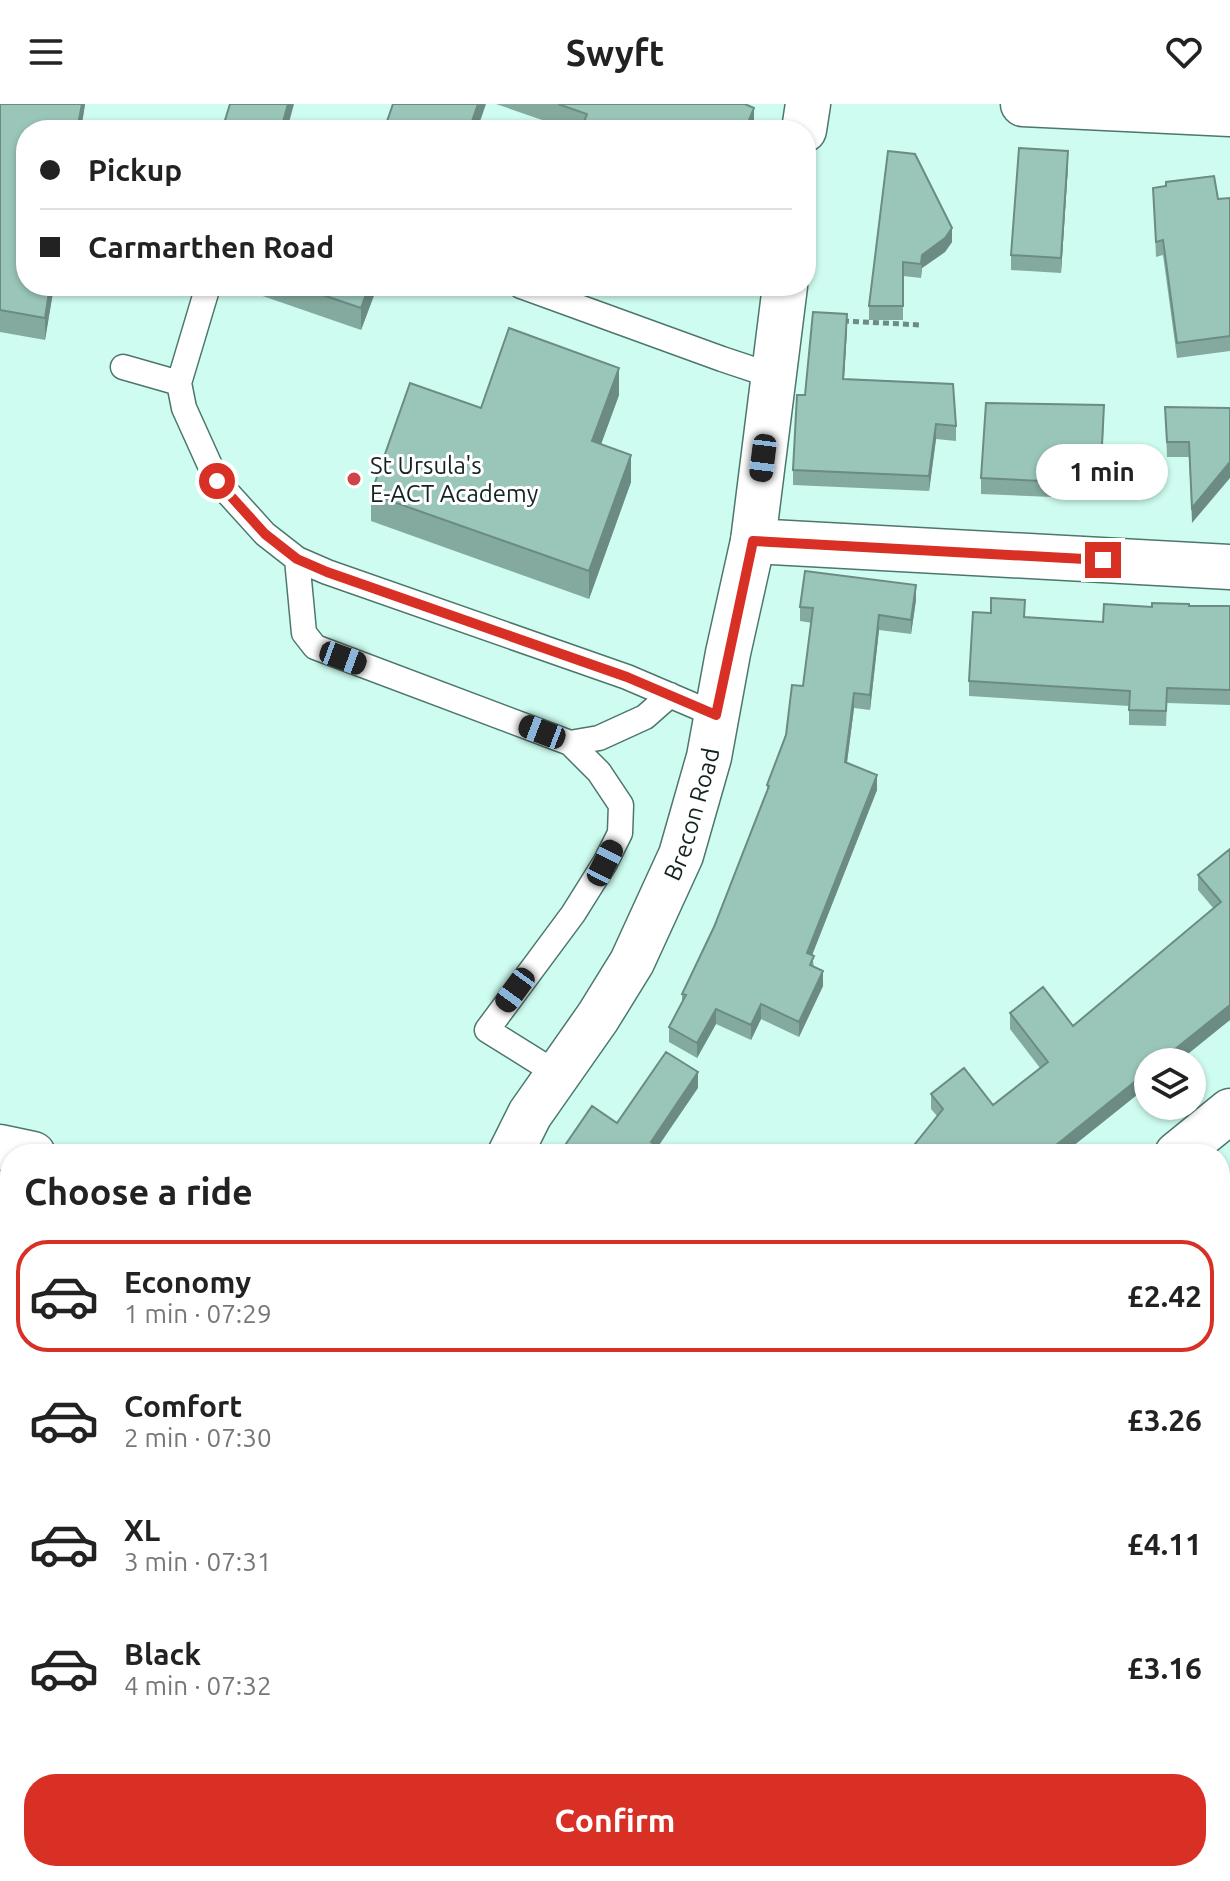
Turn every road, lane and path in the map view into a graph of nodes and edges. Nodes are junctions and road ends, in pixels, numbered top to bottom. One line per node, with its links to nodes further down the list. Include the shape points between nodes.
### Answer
1 (1023, 104): 2 (street)
2 (1230, 114)
3 (205, 296): 9 (lane)
4 (549, 296): 8 (lane)
5 (782, 303): 6 (path); 8 (street, Brecon Road)
6 (921, 325)
7 (123, 367): 9 (lane)
8 (773, 376): 10 (street, Brecon Road)
9 (179, 383): 11 (lane, via 184,408 217,481 265,534)
10 (753, 541): 12 (street); 14 (street, Brecon Road)
11 (297, 559): 13 (lane); 15 (lane, via 304,633 315,647)
12 (1230, 567)
13 (670, 695): 14 (lane); 15 (lane, via 645,717 599,738)
14 (716, 715): 16 (street, Brecon Road, via 681,855 632,962)
15 (570, 743): 16 (lane, via 621,805 620,833 573,914 487,1030)
16 (559, 1075): 18 (street, Brecon Road)
17 (1230, 1111): 21 (street)
18 (530, 1114): 19 (street, Brecon Road); 20 (street, Brecon Road)
19 (501, 1144)
20 (515, 1144)
21 (1189, 1144)

